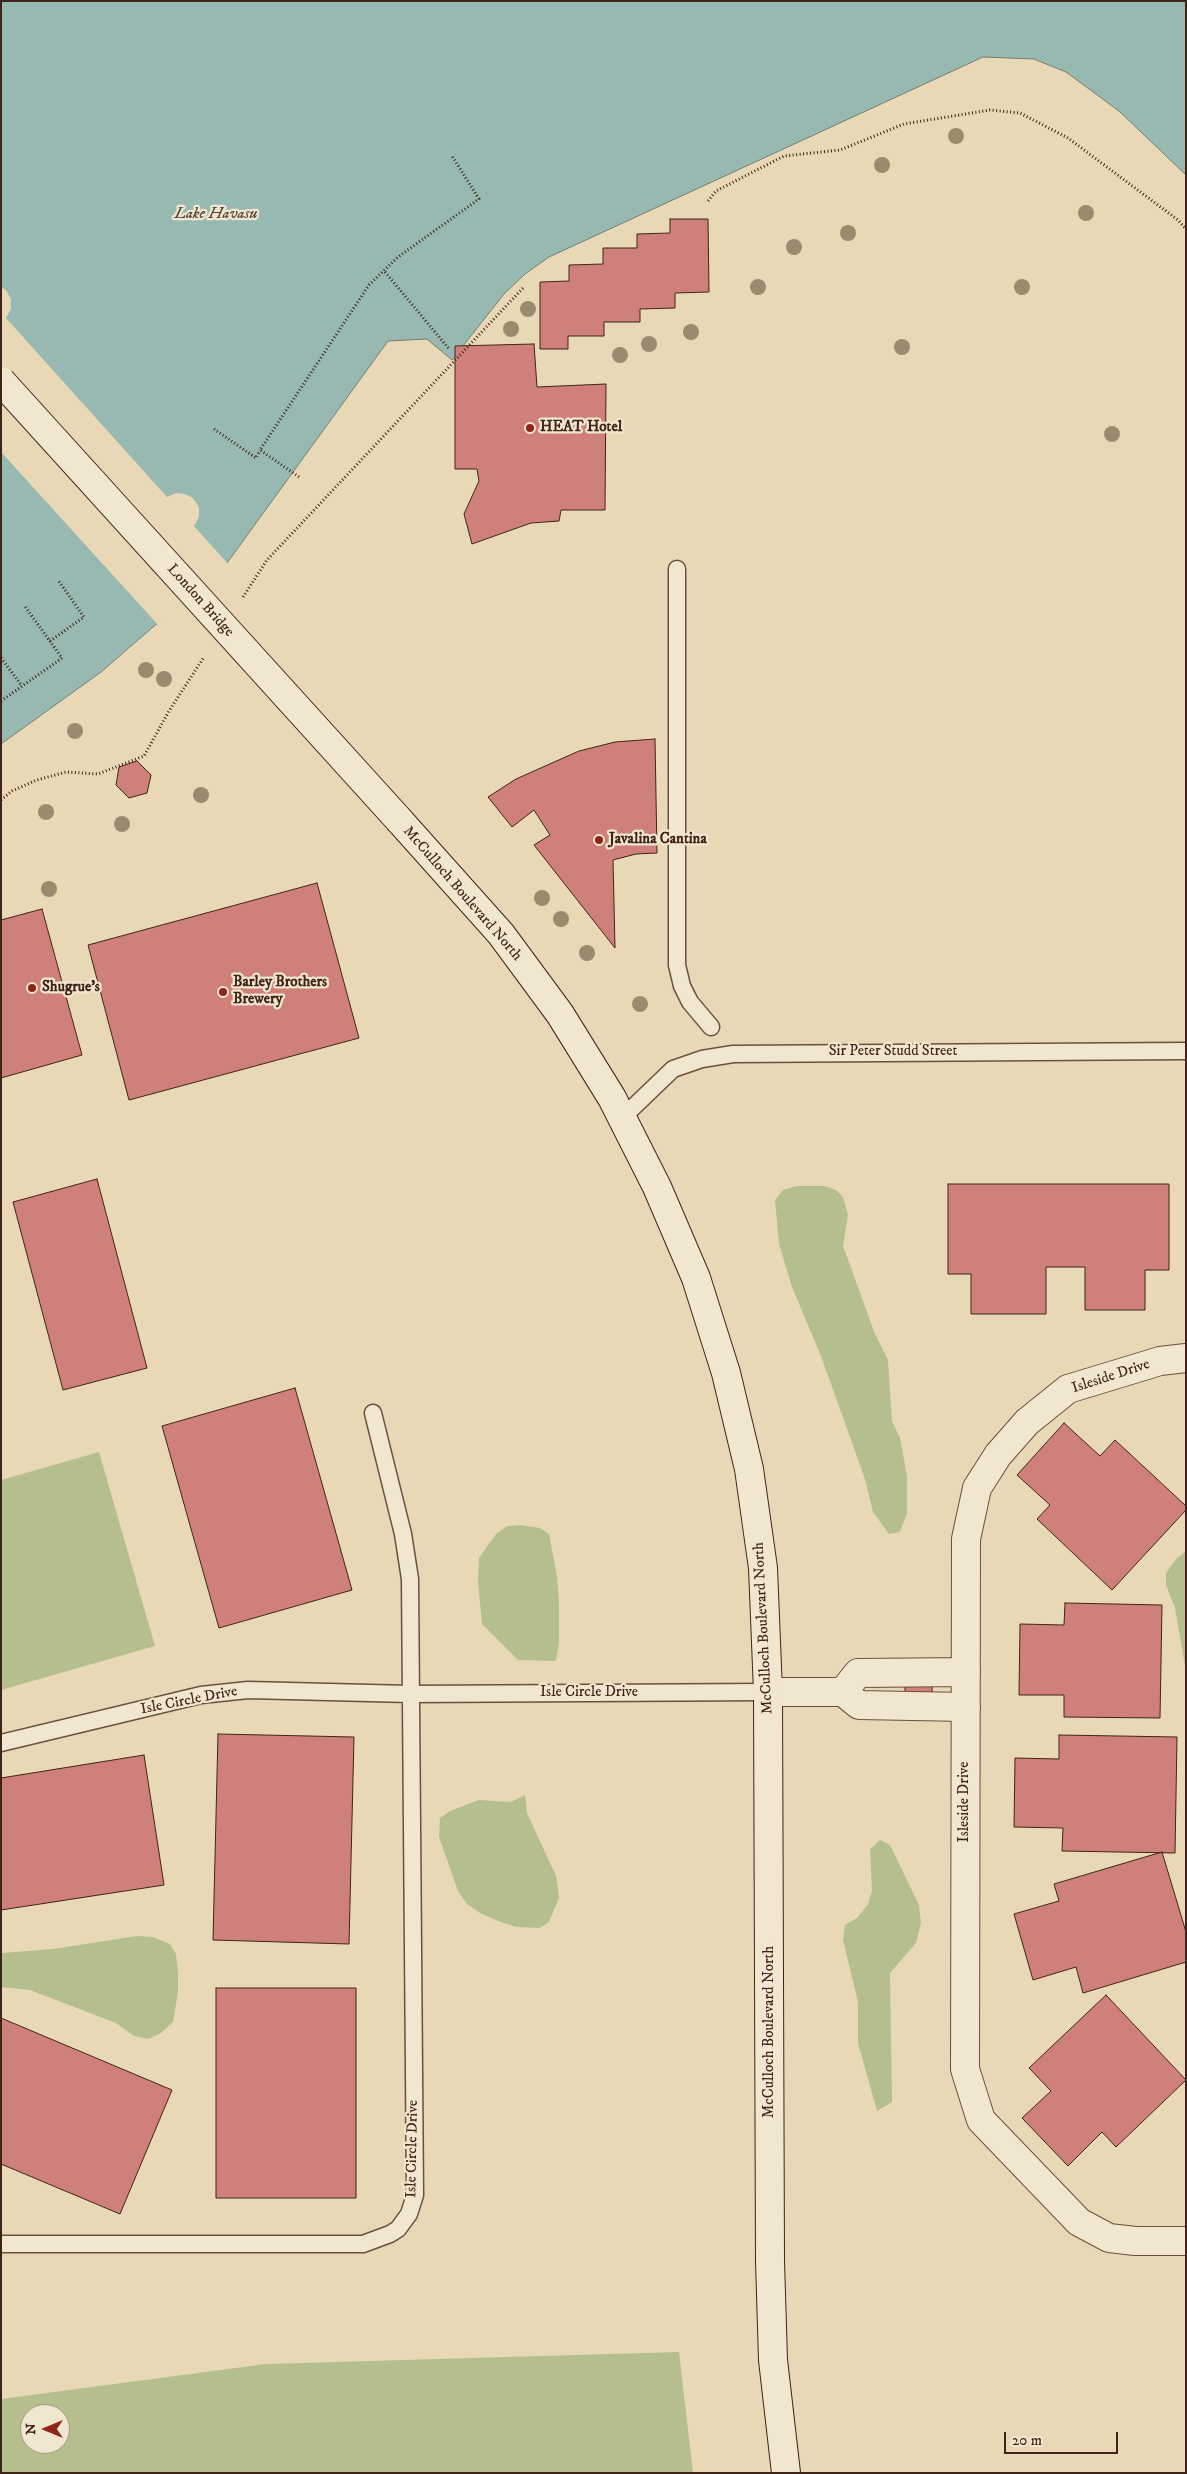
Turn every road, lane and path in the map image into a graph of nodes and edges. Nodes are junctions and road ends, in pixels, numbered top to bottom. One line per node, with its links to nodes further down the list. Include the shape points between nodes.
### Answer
1 (452, 156): 4 (path, via 479,199 398,257)
2 (708, 201): 3 (path, via 716,191 784,156 840,150 904,124 990,110 1020,113 1068,138)
3 (1186, 228)
4 (384, 272): 6 (path); 9 (path, via 370,285)
5 (524, 287): 13 (path, via 267,560)
6 (450, 350)
7 (1, 381): 21 (street, London Bridge, bridge)
8 (214, 428): 9 (path, via 256,458)
9 (260, 450): 10 (path)
10 (299, 477)
11 (677, 569): 22 (lane, via 677,965 690,1002)
12 (58, 580): 15 (path, via 84,617)
13 (241, 600)
14 (24, 606): 15 (path)
15 (50, 641): 18 (path, via 62,658)
16 (205, 655): 20 (path, via 144,756 98,774 66,772 37,780 12,791)
17 (1, 658): 18 (path)
18 (22, 686): 19 (path)
19 (1, 701)
20 (1, 800)
21 (400, 822): 24 (street, McCulloch Boulevard North, via 501,934 560,1014)
22 (711, 1027)
23 (1186, 1051): 24 (lane, Sir Peter Studd Street, via 748,1052 717,1056 673,1069)
24 (622, 1118): 28 (street, McCulloch Boulevard North, via 657,1187 696,1278 726,1373 749,1469 764,1568)
25 (1186, 1358): 27 (street, Isleside Drive, via 1160,1361 1068,1389 1027,1422 998,1455 977,1488 966,1539)
26 (373, 1413): 30 (lane, Isle Circle Drive, via 408,1556)
27 (966, 1672): 29 (street, via 858,1673); 31 (street, Isleside Drive)
28 (768, 1692): 29 (street); 30 (lane, Isle Circle Drive); 35 (street, McCulloch Boulevard North, via 770,2262 773,2360)
29 (843, 1692): 31 (street, via 859,1705)
30 (410, 1694): 32 (lane, Isle Circle Drive, via 224,1692); 34 (lane, Isle Circle Drive, via 415,2195 404,2221 386,2237 363,2244)
31 (966, 1707): 33 (street, Isleside Drive, via 964,2069 982,2120 1079,2222 1109,2238)
32 (1, 1743)
33 (1186, 2241)
34 (1, 2244)
35 (786, 2473)

